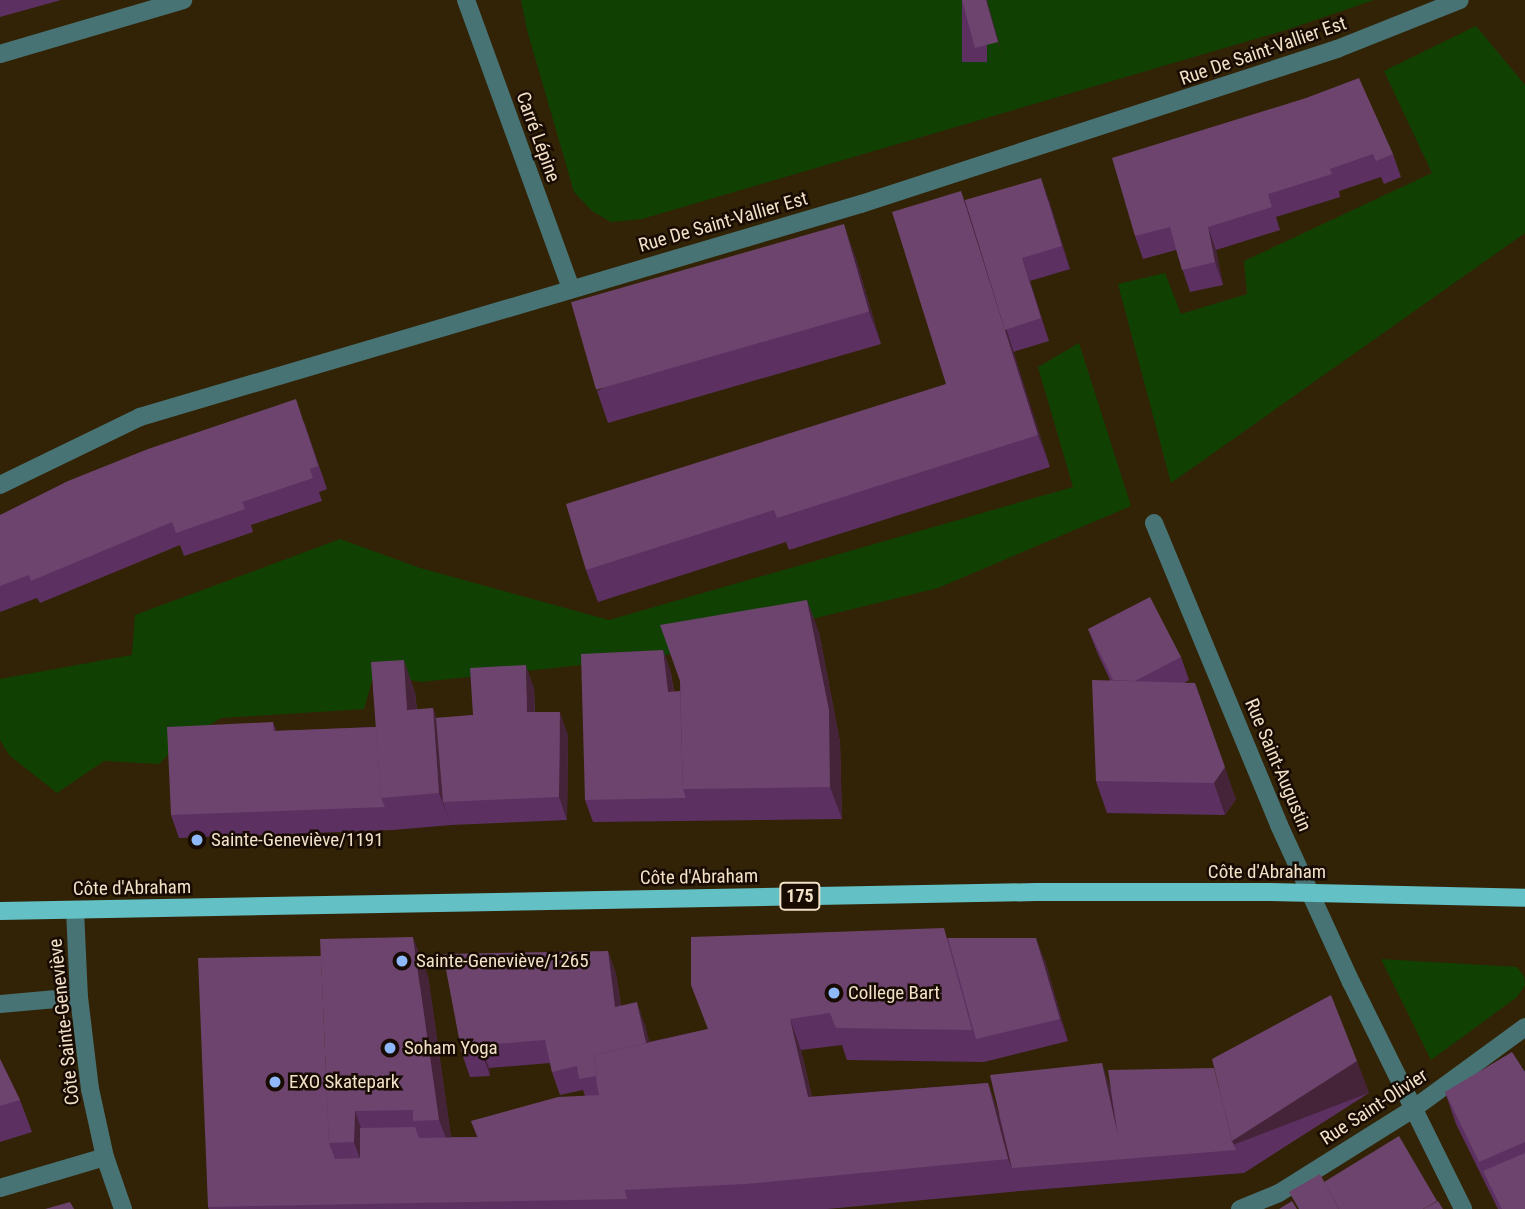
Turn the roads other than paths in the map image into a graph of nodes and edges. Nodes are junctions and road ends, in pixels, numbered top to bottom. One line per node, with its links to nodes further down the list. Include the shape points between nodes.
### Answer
1 (183, 0): 4 (street)
2 (466, 0): 5 (street, Carré Lépine)
3 (1460, 0): 5 (street, Rue De Saint-Vallier Est, via 1337,49 1051,144)
4 (0, 54)
5 (571, 288): 6 (street, Rue De Saint-Vallier Est, via 140,417)
6 (0, 485)
7 (1154, 523): 8 (street, Rue Saint-Augustin)
8 (1313, 894): 9 (main road, Côte d'Abraham / 175); 10 (main road, Côte d'Abraham / 175, via 1036,892); 15 (street, Rue Saint-Augustin)
9 (1525, 898)
10 (75, 910): 11 (main road, Côte d'Abraham / 175); 12 (street, Côte Sainte-Geneviève)
11 (0, 911)
12 (79, 997): 13 (street); 16 (street, Côte Sainte-Geneviève)
13 (0, 1003)
14 (1525, 1027): 15 (street, Rue Saint-Olivier)
15 (1413, 1109): 18 (street, Rue Saint-Olivier, via 1279,1193); 20 (street, Rue Saint-Augustin)
16 (104, 1157): 17 (street); 19 (street, Côte Sainte-Geneviève)
17 (0, 1188)
18 (1235, 1208)
19 (123, 1209)
20 (1463, 1209)

